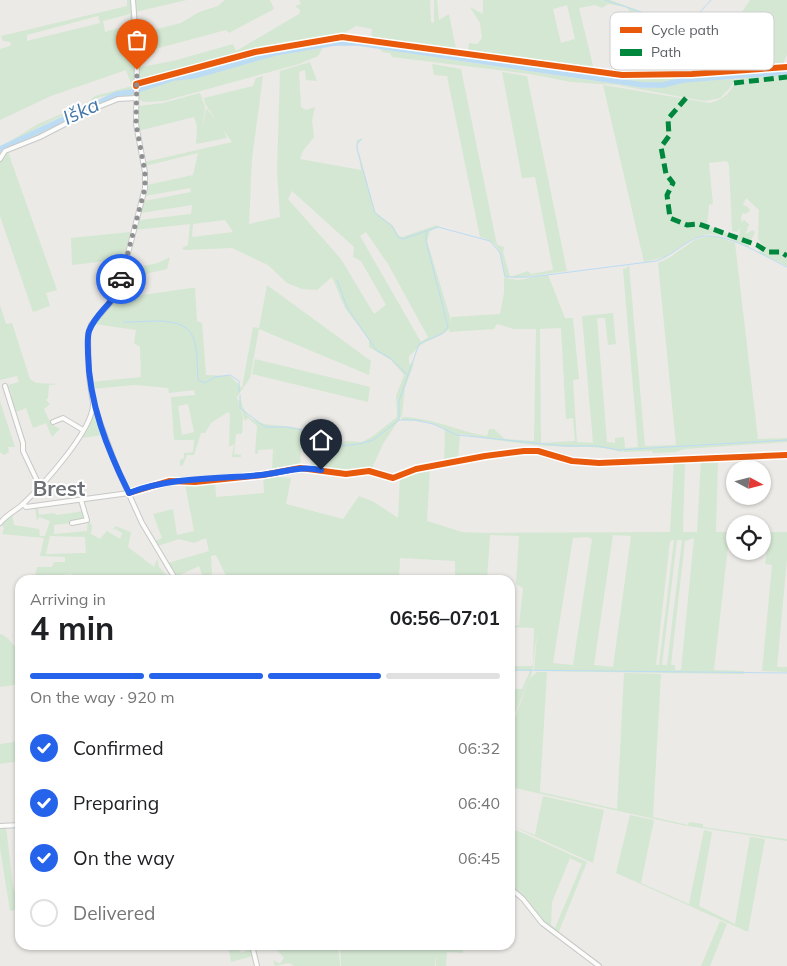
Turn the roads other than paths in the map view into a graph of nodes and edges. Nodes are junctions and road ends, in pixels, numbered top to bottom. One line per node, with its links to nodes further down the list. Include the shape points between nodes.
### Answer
1 (133, 0): 5 (street)
2 (787, 67): 3 (street)
3 (774, 68)
4 (736, 70): 5 (street, via 602,74 342,37 254,52)
5 (136, 85): 6 (street)
6 (136, 97): 8 (street, via 112,101 40,137); 11 (street, via 136,124 145,188 120,284 88,334)
7 (0, 145): 8 (street)
8 (4, 150): 9 (street)
9 (0, 159)
10 (5, 386): 15 (street, via 23,451)
11 (93, 403): 13 (street, via 92,413); 16 (street)
12 (53, 422): 13 (street, via 63,418)
13 (83, 430): 15 (street)
14 (332, 472): 16 (street, via 300,468 196,482 169,481)
15 (40, 486): 18 (street)
16 (129, 493): 17 (street); 21 (street, via 142,523)
17 (81, 500): 18 (street, via 26,507); 20 (street, via 87,520)
18 (23, 504): 19 (street)
19 (0, 523)
20 (72, 523)
21 (173, 575)
22 (15, 825): 23 (street)
23 (0, 826)
24 (515, 892): 27 (street, via 542,923)
25 (253, 950): 26 (street)
26 (257, 966)
27 (599, 966)

